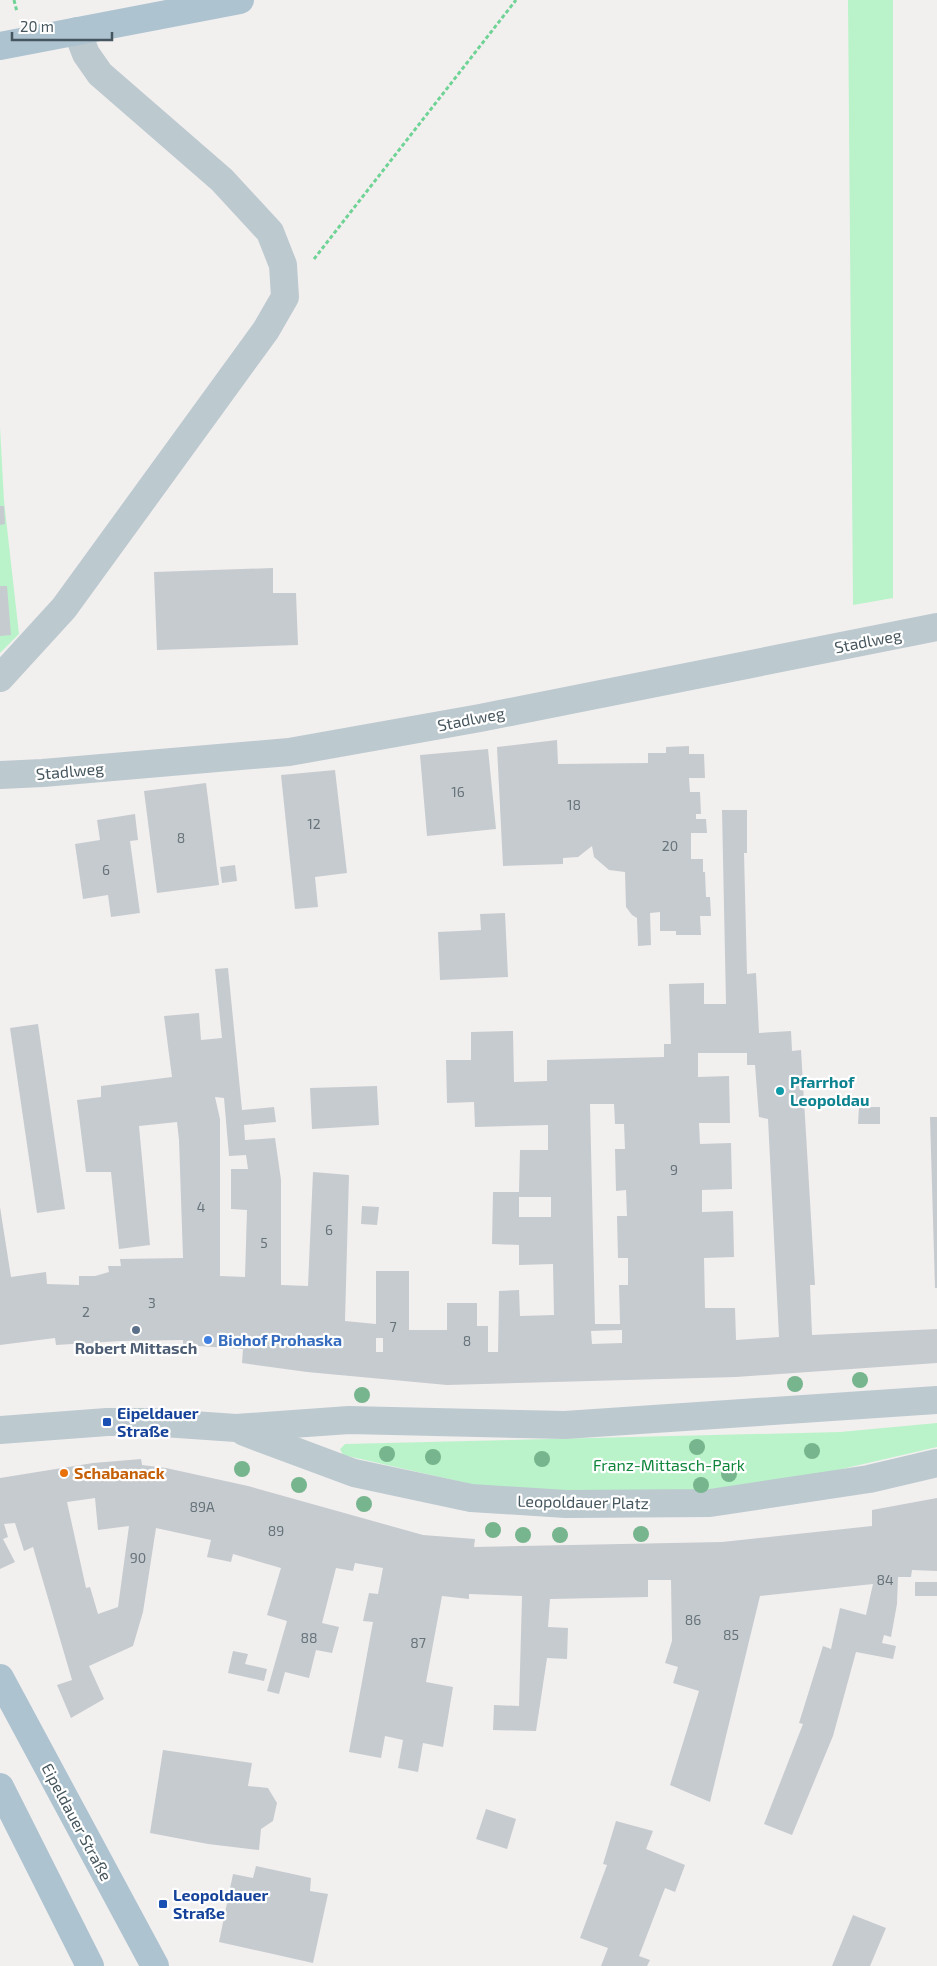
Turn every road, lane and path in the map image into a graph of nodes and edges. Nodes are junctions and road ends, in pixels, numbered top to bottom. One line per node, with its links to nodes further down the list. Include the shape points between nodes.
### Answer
1 (240, 0): 3 (main road)
2 (516, 0): 5 (path)
3 (77, 31): 4 (main road); 5 (street, via 86,54 100,74 222,180 270,232 283,264)
4 (0, 46)
5 (284, 297): 7 (street, via 266,330 64,608)
6 (937, 627): 8 (street, Stadlweg, via 480,718 289,752)
7 (0, 678)
8 (0, 775)
9 (937, 1400): 10 (street, Leopoldauer Platz, via 565,1425 349,1420)
10 (236, 1428): 11 (street, Leopoldauer Platz, via 107,1422); 12 (street, Leopoldauer Platz, via 354,1473 471,1498 566,1504 710,1503 869,1479)
11 (0, 1430)
12 (937, 1462)
13 (0, 1678): 16 (main road, Eipeldauer Straße)
14 (0, 1787): 15 (main road)
15 (90, 1966)
16 (155, 1966)

